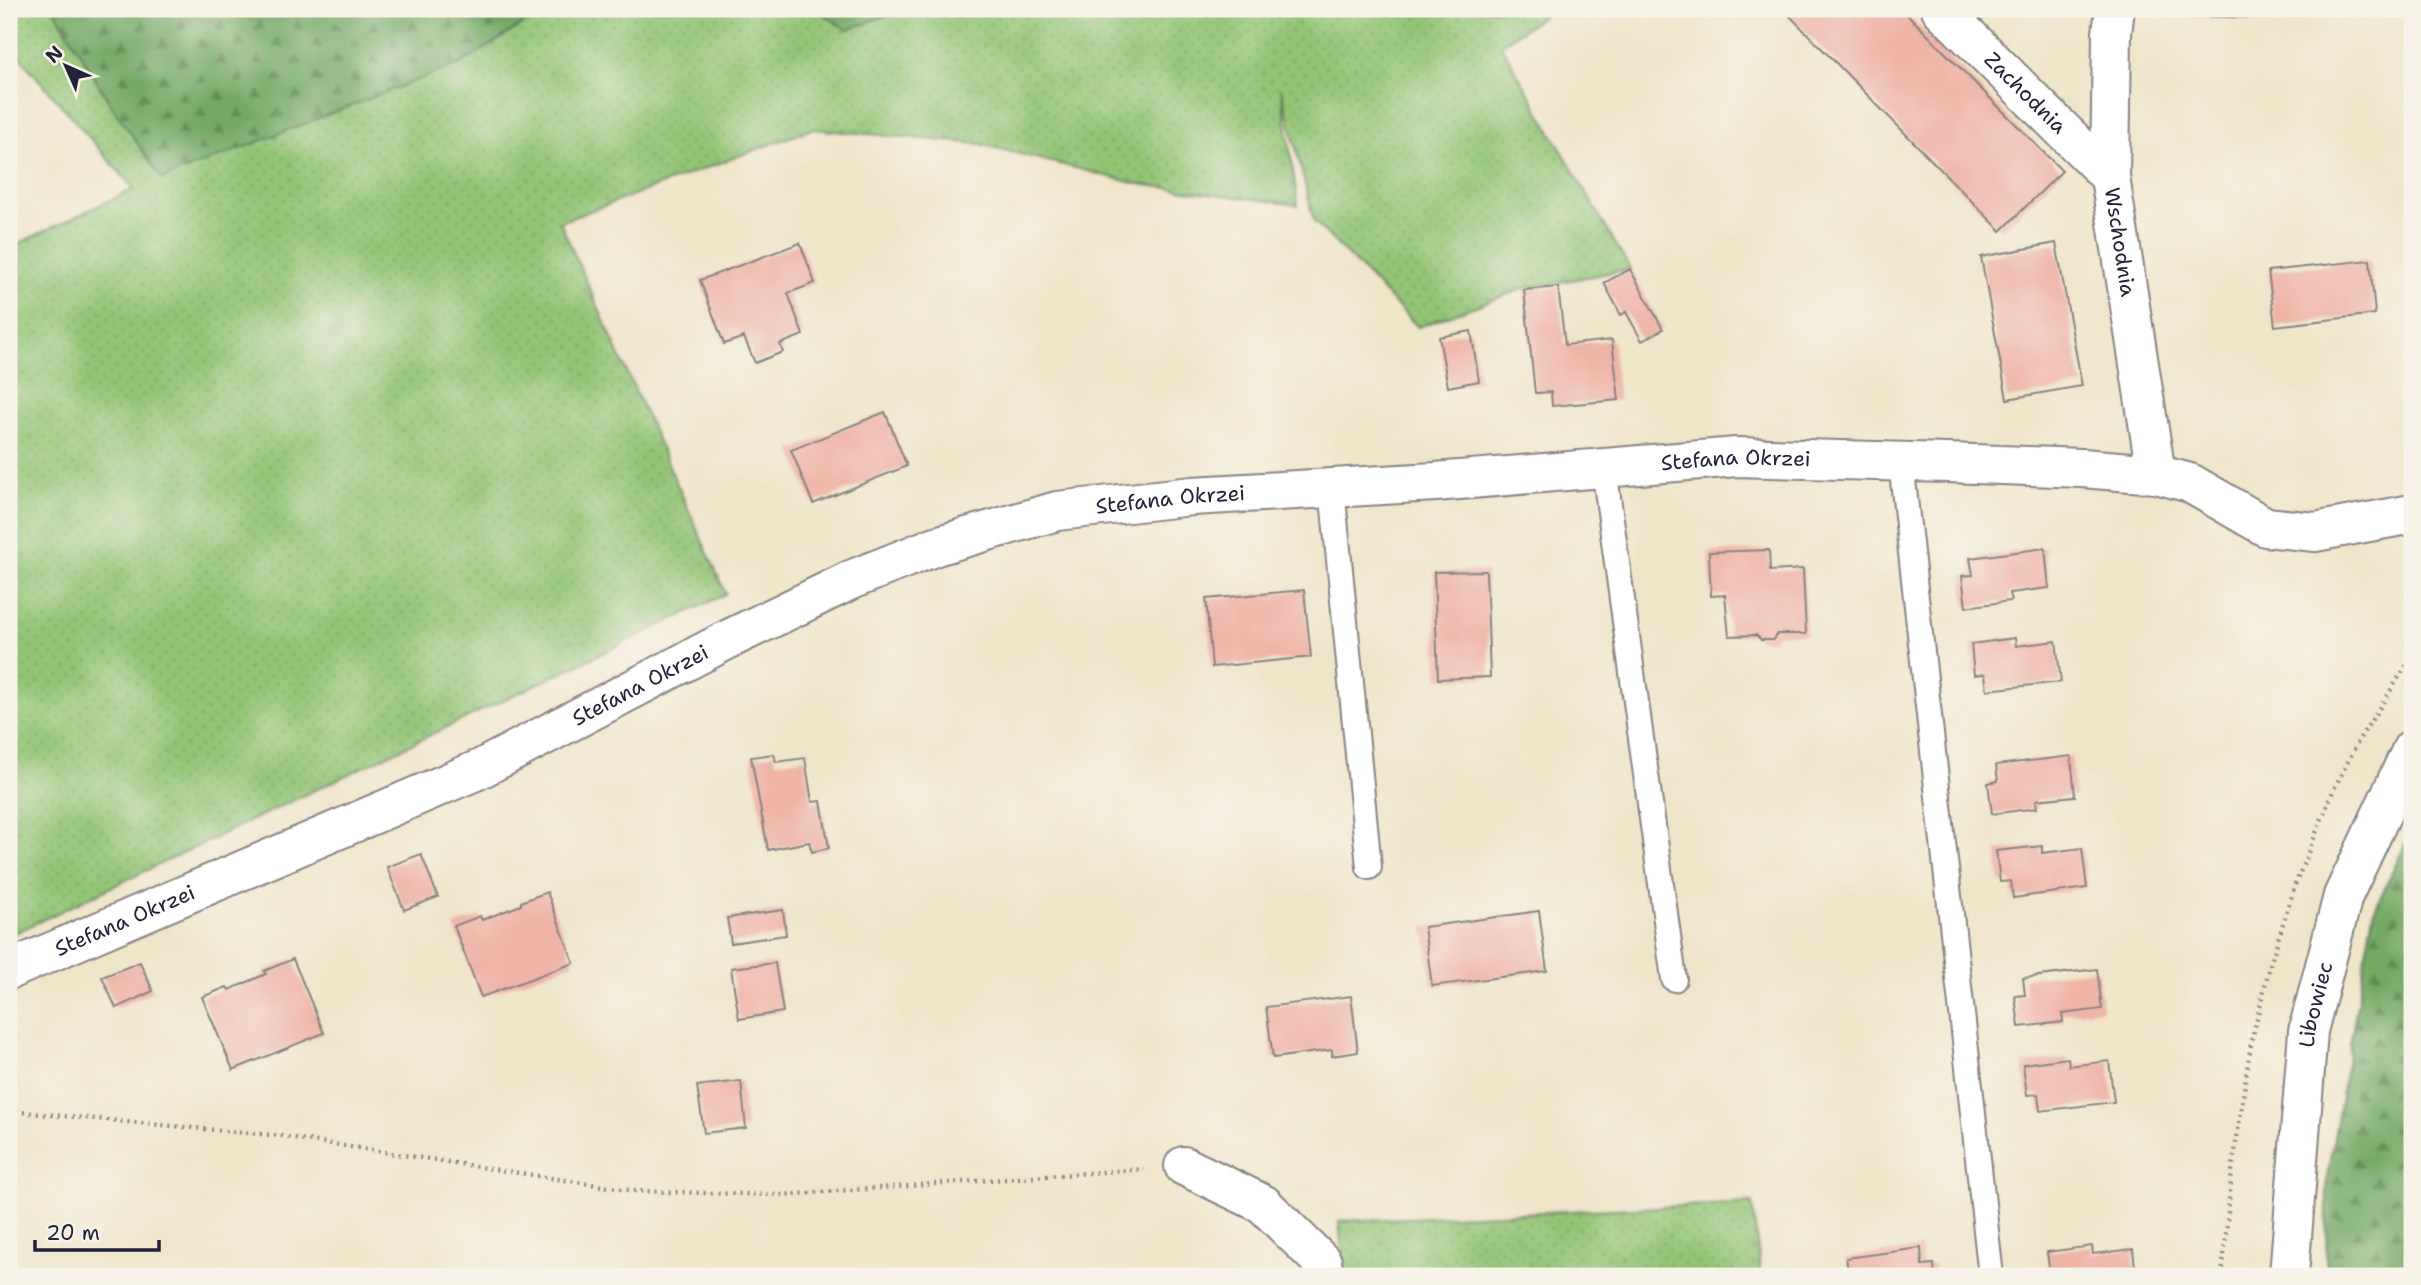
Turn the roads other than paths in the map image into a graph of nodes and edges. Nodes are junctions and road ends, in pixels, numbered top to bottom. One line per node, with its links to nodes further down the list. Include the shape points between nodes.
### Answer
1 (1941, 9): 3 (street, Zachodnia)
2 (2115, 9): 3 (street, Wschodnia)
3 (2110, 177): 6 (street, Wschodnia)
4 (1901, 462): 5 (street, Stefana Okrzei, via 1737,457); 6 (street, Stefana Okrzei); 15 (lane)
5 (1604, 468): 7 (street, Stefana Okrzei); 12 (lane)
6 (2156, 474): 8 (street, Stefana Okrzei, via 2190,484 2266,527 2315,532)
7 (1332, 488): 10 (lane); 11 (street, Stefana Okrzei, via 1192,496 1056,511 936,546 853,579 729,639 480,769)
8 (2412, 514)
9 (2412, 749): 16 (street, Libowiec, via 2343,896 2308,1031)
10 (1369, 867)
11 (9, 970)
12 (1674, 979)
13 (1184, 1166): 14 (street, via 1263,1204 1322,1262)
14 (1324, 1276)
15 (1991, 1276)
16 (2289, 1276)

